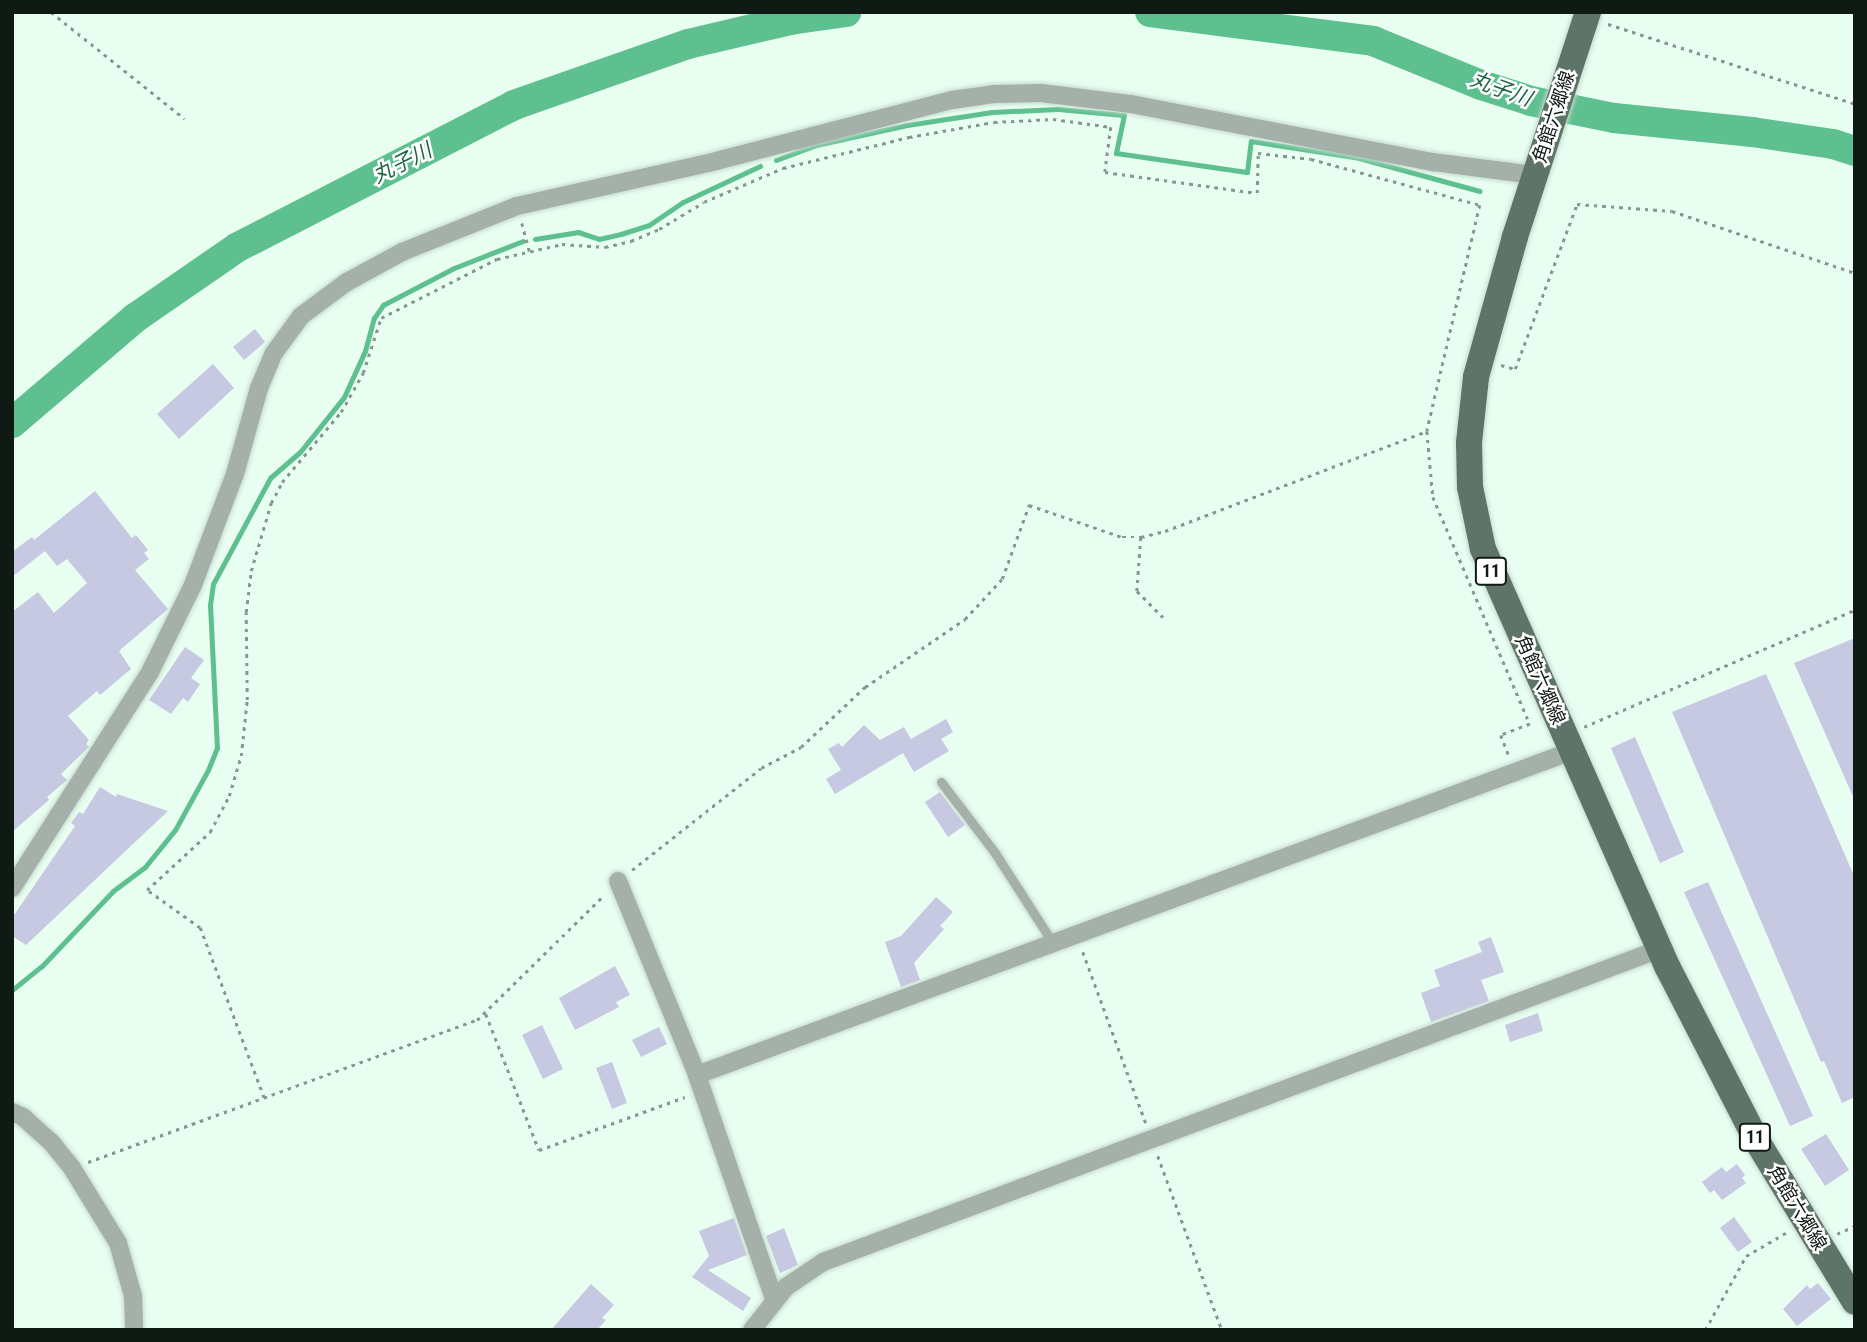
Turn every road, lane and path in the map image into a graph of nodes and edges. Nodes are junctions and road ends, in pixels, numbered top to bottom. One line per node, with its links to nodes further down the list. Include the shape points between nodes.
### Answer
1 (51, 12): 4 (path)
2 (1587, 15): 3 (path); 5 (main road, 角館六郷線 / 11)
3 (1855, 104)
4 (185, 119)
5 (1535, 175): 6 (street, via 1433,162 1131,104 1041,93 994,94 952,100); 9 (main road, 角館六郷線 / 11)
6 (517, 206): 7 (path); 18 (street, via 402,252 346,282 301,316 274,353 259,388 235,474 202,560 150,672)
7 (530, 252): 10 (path, via 562,244 605,247 631,241 783,167 994,122 1054,118 1111,127 1105,172 1258,193 1258,153 1311,159 1480,205); 23 (path, via 497,259 381,318 363,373 341,412 282,482 251,571 246,612 247,700 241,756 229,796 209,832 147,890 200,928)
8 (1855, 273): 9 (path, via 1672,211 1577,204 1515,369)
9 (1482, 358): 14 (main road, 角館六郷線 / 11, via 1469,443 1470,487 1483,549)
10 (1427, 432): 11 (path); 15 (path, via 1433,497 1530,724 1501,735)
11 (1141, 537): 13 (path, via 1137,591); 17 (path, via 1122,537 1029,505 1002,579 965,619 865,687 801,747 761,768)
12 (1855, 610): 14 (path)
13 (1163, 617)
14 (1569, 743): 15 (street); 20 (main road, 角館六郷線 / 11)
15 (1516, 772): 19 (street)
16 (941, 782): 19 (lane, via 995,853)
17 (618, 881): 21 (path); 22 (street)
18 (12, 888)
19 (1053, 943): 22 (street)
20 (1660, 949): 26 (main road, 角館六郷線 / 11, via 1757,1141); 27 (street, via 823,1262 799,1275)
21 (486, 1014): 22 (path, via 539,1150); 23 (path)
22 (699, 1083): 27 (street)
23 (264, 1098): 25 (path)
24 (12, 1112): 25 (street, via 51,1142)
25 (72, 1168): 29 (street, via 118,1244 133,1296)
26 (1805, 1222): 28 (main road, 角館六郷線 / 11); 31 (path, via 1746,1256)
27 (775, 1301): 30 (street)
28 (1855, 1302)
29 (134, 1330)
30 (752, 1330)
31 (1705, 1330)

